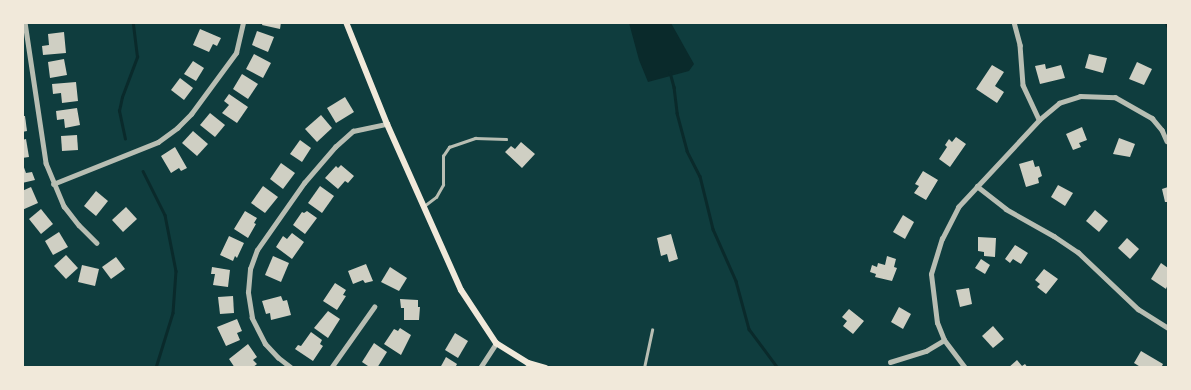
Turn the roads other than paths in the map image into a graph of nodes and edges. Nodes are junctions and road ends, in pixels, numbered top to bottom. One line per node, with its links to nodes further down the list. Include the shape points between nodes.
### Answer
1 (24, 22): 9 (street, via 46,163)
2 (243, 22): 9 (street, via 236,53 178,128 158,142)
3 (346, 22): 6 (main road)
4 (1014, 22): 5 (street, via 1020,44 1023,85)
5 (1039, 120): 8 (street, via 1059,103 1080,96 1115,97 1152,118); 10 (street)
6 (387, 124): 11 (main road); 19 (street, via 352,131 335,147 304,183 257,250 250,269 248,292 252,318 265,344)
7 (506, 139): 11 (lane, via 475,138 449,147 443,156 443,185 436,196)
8 (1166, 141)
9 (53, 184): 12 (street, via 64,206)
10 (977, 186): 14 (street, via 1006,209 1078,252 1138,309); 16 (street, via 958,207 942,240 931,274 937,323)
11 (423, 206): 17 (main road, via 461,290)
12 (97, 243)
13 (374, 307): 20 (street)
14 (1168, 328)
15 (652, 330): 23 (lane)
16 (944, 340): 18 (street, via 926,351); 24 (street)
17 (496, 343): 21 (street); 22 (main road, via 528,363)
18 (890, 362)
19 (291, 368)
20 (331, 368)
21 (480, 368)
22 (545, 368)
23 (644, 368)
24 (965, 368)

